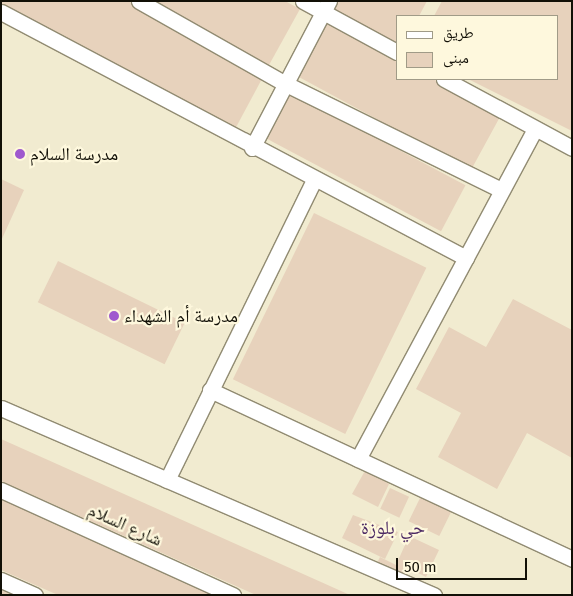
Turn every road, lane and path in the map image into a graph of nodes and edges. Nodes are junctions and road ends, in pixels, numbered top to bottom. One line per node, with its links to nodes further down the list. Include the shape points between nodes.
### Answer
1 (138, 1): 7 (street)
2 (303, 1): 3 (street)
3 (326, 6): 5 (street); 7 (street)
4 (1, 12): 9 (street)
5 (396, 51)
6 (446, 80): 8 (street)
7 (286, 84): 9 (street); 12 (street)
8 (535, 129): 10 (street); 12 (street)
9 (252, 148): 11 (street)
10 (572, 148)
11 (314, 180): 13 (street); 14 (street)
12 (501, 190): 13 (street)
13 (466, 258): 16 (street)
14 (210, 390): 16 (street); 17 (street)
15 (1, 408): 17 (street)
16 (358, 459): 19 (street)
17 (167, 480): 23 (street)
18 (1, 490): 22 (street, شارع السلام)
19 (572, 559)
20 (1, 580): 21 (street)
21 (35, 595)
22 (233, 595)
23 (434, 595)

